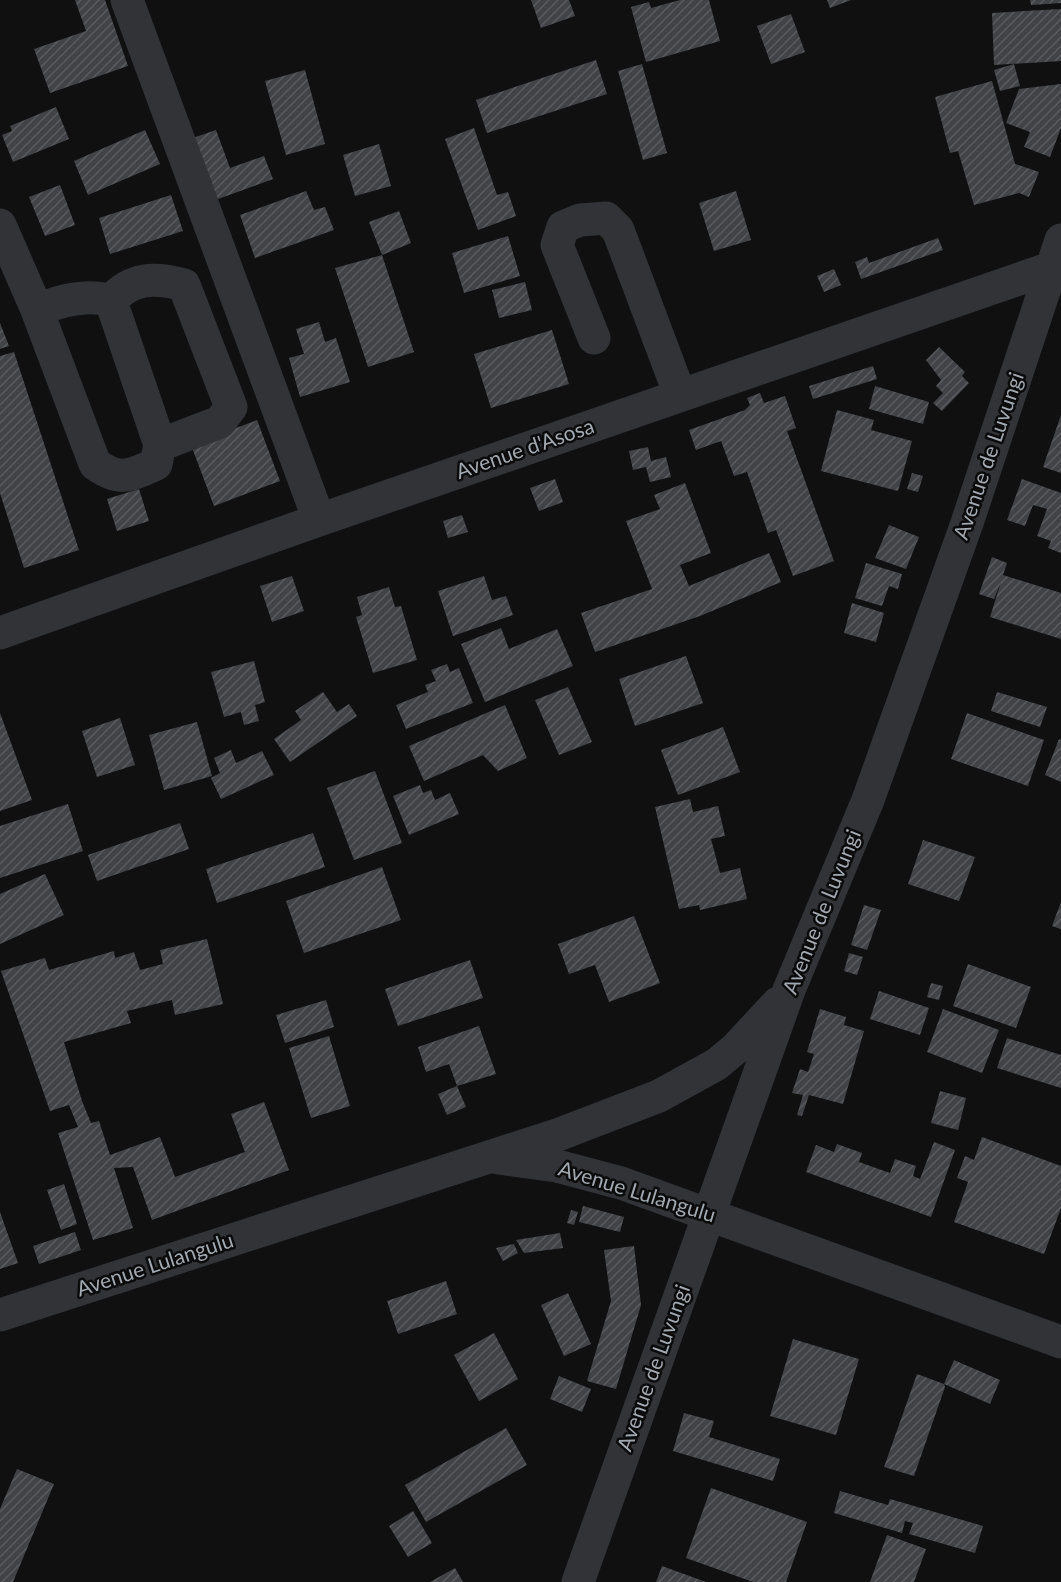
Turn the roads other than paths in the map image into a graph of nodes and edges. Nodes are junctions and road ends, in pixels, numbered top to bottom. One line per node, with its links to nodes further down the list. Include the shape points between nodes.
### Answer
1 (127, 0): 9 (street)
2 (0, 225): 5 (street)
3 (1056, 254): 7 (street, Avenue d'Asosa); 11 (street, Avenue de Luvungi, via 967,523 868,800)
4 (111, 301): 5 (street, via 99,297 59,302); 8 (street); 8 (street, via 123,288 141,281 162,279 183,285 231,407 220,422)
5 (37, 310): 8 (street, via 95,464 110,475 130,476 156,464)
6 (594, 339): 7 (street, via 557,245 563,227 580,220 606,218 618,230)
7 (680, 395): 9 (street, Avenue d'Asosa)
8 (160, 445)
9 (319, 520): 10 (street, Avenue d'Asosa)
10 (0, 633)
11 (789, 990): 12 (street, via 736,1048 699,1076 659,1096); 13 (street, Avenue de Luvungi)
12 (490, 1156): 13 (street, Avenue Lulangulu, via 589,1173); 14 (street, Avenue Lulangulu)
13 (709, 1213): 15 (street, Avenue Lulangulu); 16 (street, Avenue de Luvungi)
14 (2, 1321)
15 (1061, 1342)
16 (578, 1582)

